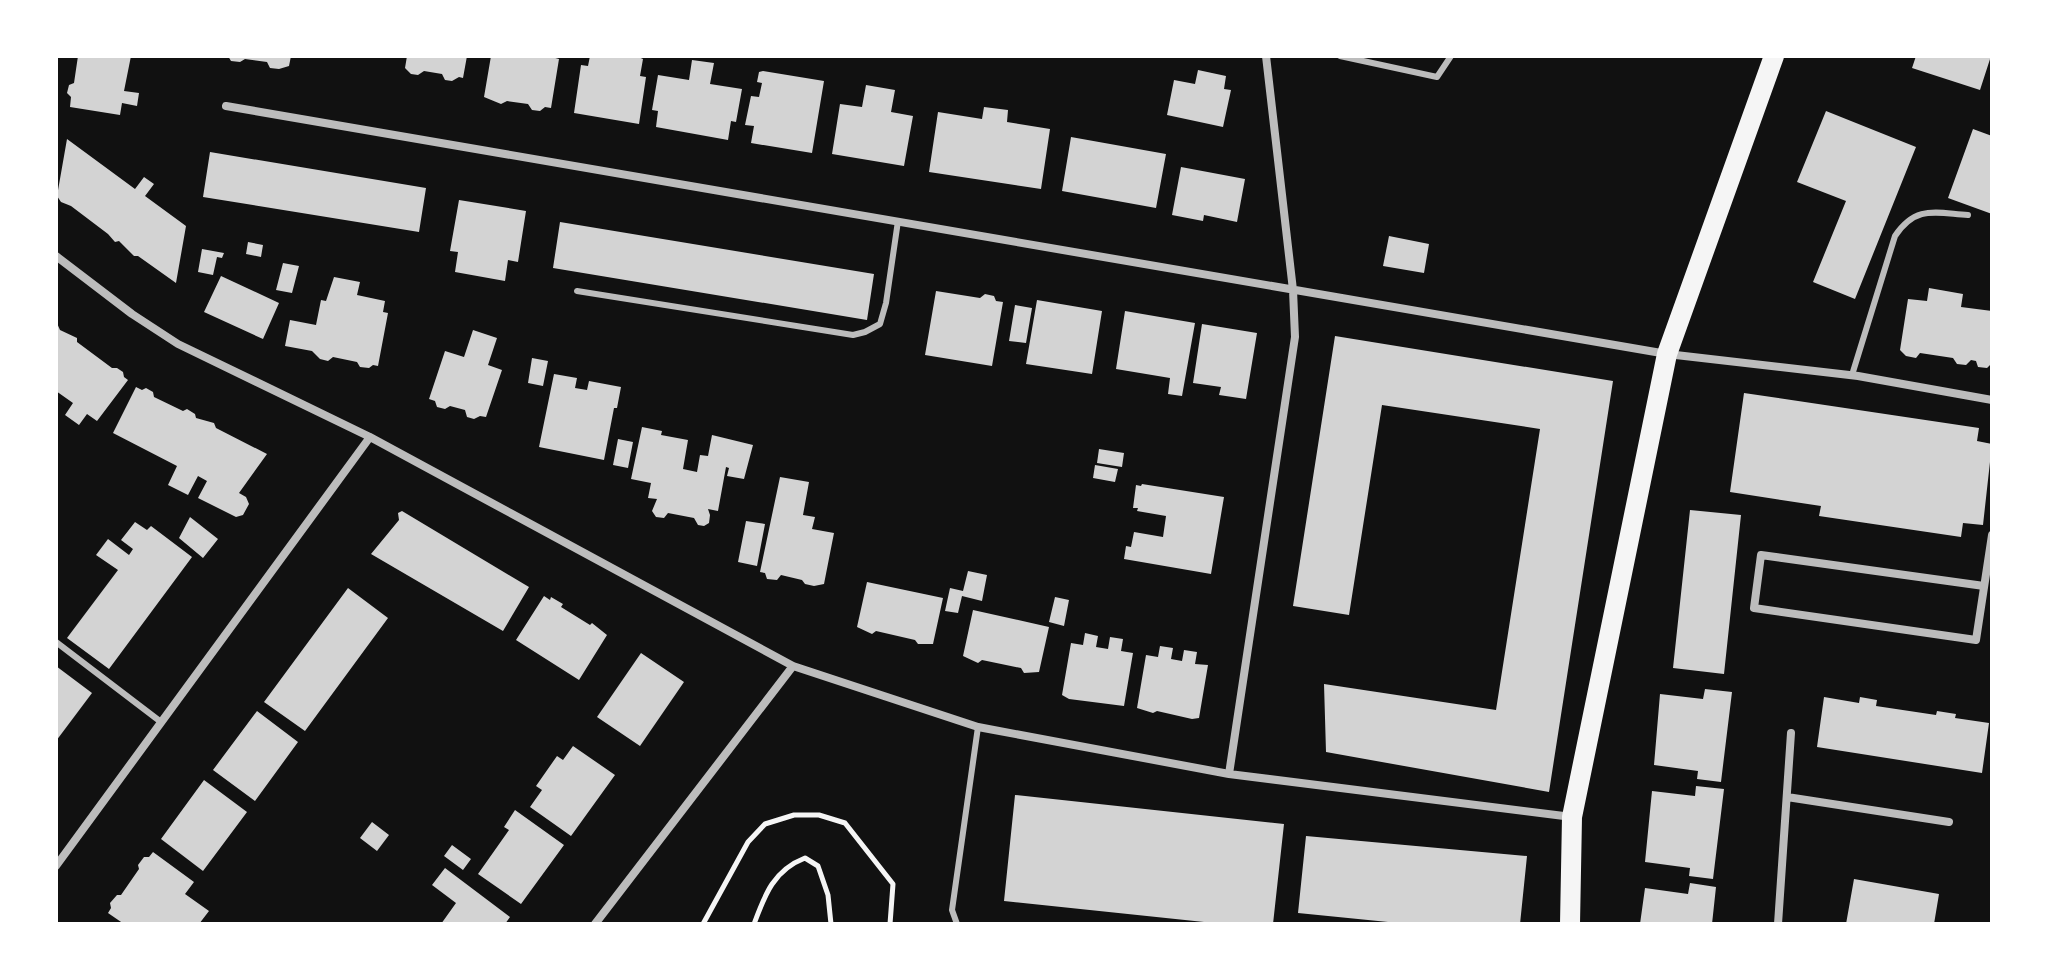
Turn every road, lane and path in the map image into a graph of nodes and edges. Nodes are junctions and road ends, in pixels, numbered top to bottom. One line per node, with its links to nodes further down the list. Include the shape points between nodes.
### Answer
1 (1266, 56): 9 (street)
2 (1340, 56): 3 (lane, via 1437,77)
3 (1451, 56)
4 (1774, 56): 11 (main road)
5 (226, 106): 7 (street)
6 (1968, 215): 12 (lane, via 1922,212 1905,221 1895,236)
7 (898, 221): 9 (street); 10 (lane, via 880,324 853,335)
8 (56, 256): 14 (street, via 178,344)
9 (1293, 290): 11 (street); 22 (street, via 1295,337)
10 (577, 291)
11 (1667, 354): 12 (street); 24 (main road)
12 (1852, 375): 13 (street)
13 (1992, 400)
14 (370, 437): 18 (street); 19 (street)
15 (1992, 535): 16 (street)
16 (1984, 586): 16 (street, via 1976,640 1754,608 1761,555)
17 (56, 642): 19 (lane)
18 (793, 666): 20 (street); 27 (street)
19 (161, 722): 26 (street)
20 (978, 727): 22 (street); 32 (lane, via 952,910)
21 (1791, 733): 23 (street)
22 (1229, 774): 24 (street)
23 (1787, 797): 25 (street); 34 (street)
24 (1572, 817): 33 (main road)
25 (1949, 822)
26 (56, 866)
27 (595, 924)
28 (703, 924): 31 (path, via 748,842 765,824 794,815 845,823 893,884)
29 (754, 924): 30 (path, via 778,873 805,858 818,866)
30 (831, 924)
31 (890, 924)
32 (957, 924)
33 (1570, 924)
34 (1778, 924)

